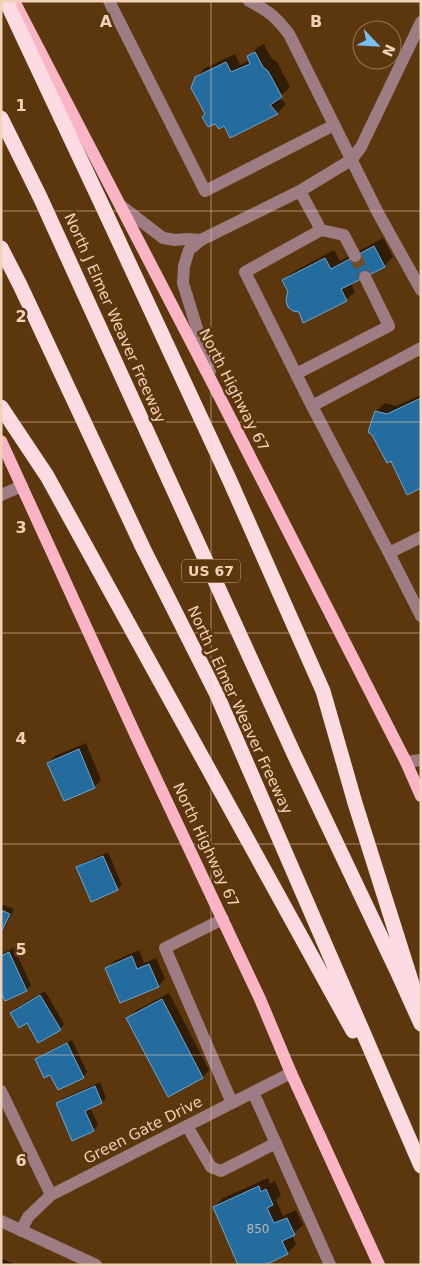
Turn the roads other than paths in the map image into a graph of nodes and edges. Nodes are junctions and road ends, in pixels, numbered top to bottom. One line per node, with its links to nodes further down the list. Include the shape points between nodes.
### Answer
1 (6, 1): 32 (highway, via 230,481 323,690)
2 (14, 1): 10 (main road, North Highway 67)
3 (110, 1): 7 (street, via 205,191)
4 (250, 1): 7 (street, via 272,14 289,34)
5 (421, 22): 8 (street, via 361,147)
6 (1, 118): 33 (highway, North J Elmer Weaver Freeway / US 67)
7 (334, 125): 8 (street)
8 (351, 160): 9 (street); 16 (street)
9 (300, 190): 11 (street); 12 (street)
10 (120, 206): 12 (street, via 163,238); 19 (main road, North Highway 67)
11 (321, 230): 14 (street, via 344,235); 18 (street, via 245,272)
12 (200, 240): 19 (street, via 189,250 183,283)
13 (1, 248): 38 (highway, North J Elmer Weaver Freeway / US 67, via 143,548 217,695)
14 (355, 256)
15 (365, 277): 18 (street, via 389,326)
16 (421, 290)
17 (421, 348): 20 (street)
18 (296, 374): 20 (street)
19 (215, 388): 29 (main road, North Highway 67)
20 (312, 406): 26 (street)
21 (1, 407): 38 (highway, via 46,476)
22 (1, 441): 23 (main road, North Highway 67)
23 (22, 486): 24 (street); 31 (main road, North Highway 67)
24 (1, 495)
25 (421, 537): 26 (street)
26 (389, 553): 27 (street)
27 (421, 616)
28 (421, 760): 29 (street)
29 (406, 762): 30 (main road, North Highway 67)
30 (421, 796)
31 (223, 919): 34 (main road, North Highway 67); 37 (street, via 165,948)
32 (421, 1012)
33 (421, 1024)
34 (291, 1073): 36 (street, Green Gate Drive); 47 (main road, North Highway 67)
35 (1, 1091): 42 (street)
36 (253, 1092): 37 (street, Green Gate Drive); 40 (street)
37 (232, 1103): 39 (street, Green Gate Drive)
38 (399, 1116): 41 (highway, North J Elmer Weaver Freeway / US 67)
39 (187, 1126): 40 (street, via 211,1167 221,1171); 42 (street, Green Gate Drive)
40 (276, 1143): 46 (street)
41 (421, 1166)
42 (52, 1195): 44 (street, Green Gate Drive, via 28,1217)
43 (1, 1221): 44 (street)
44 (21, 1231): 45 (street)
45 (96, 1265)
46 (330, 1265)
47 (379, 1265)

